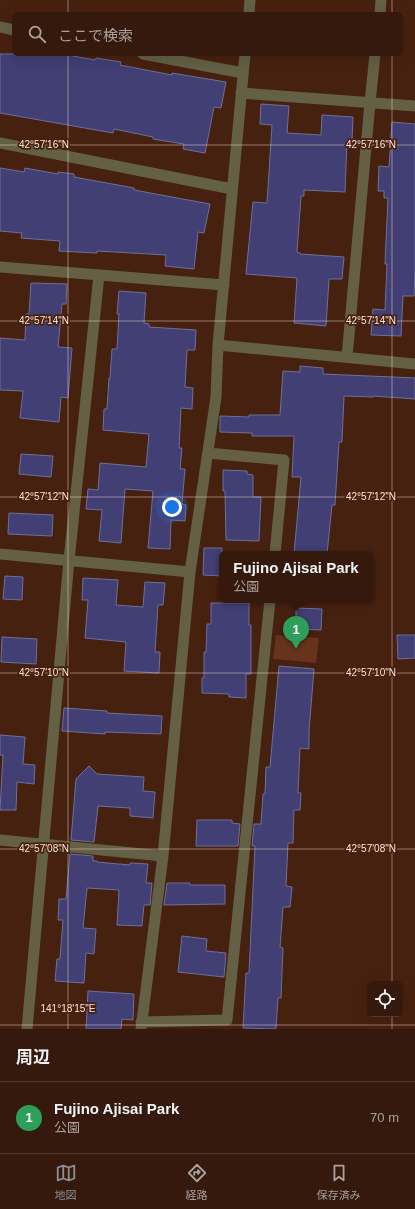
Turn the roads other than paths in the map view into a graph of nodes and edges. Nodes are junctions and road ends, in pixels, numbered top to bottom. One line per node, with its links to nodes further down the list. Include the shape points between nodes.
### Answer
1 (250, 0): 3 (street)
2 (381, 0): 4 (street)
3 (249, 12)
4 (380, 12)
5 (0, 27): 6 (street)
6 (12, 30)
7 (154, 56): 10 (street)
8 (245, 56): 10 (street)
9 (375, 56): 12 (street)
10 (243, 73): 11 (street)
11 (241, 93): 12 (street); 15 (street)
12 (370, 103): 13 (street); 20 (street)
13 (415, 106)
14 (0, 143): 15 (street)
15 (232, 189): 18 (street)
16 (0, 267): 17 (street)
17 (99, 275): 18 (street); 25 (street)
18 (224, 285): 19 (street)
19 (218, 345): 20 (street); 22 (street, via 216,398)
20 (348, 357): 21 (street)
21 (415, 364)
22 (208, 453): 23 (street, via 284,460); 26 (street)
23 (274, 551)
24 (0, 554): 25 (street)
25 (70, 560): 26 (street); 29 (street)
26 (190, 572): 30 (street)
27 (270, 603): 31 (street, via 227,1020)
28 (0, 840): 29 (street)
29 (44, 844): 30 (street); 32 (street)
30 (163, 856): 31 (street)
31 (141, 1026)
32 (27, 1029)

